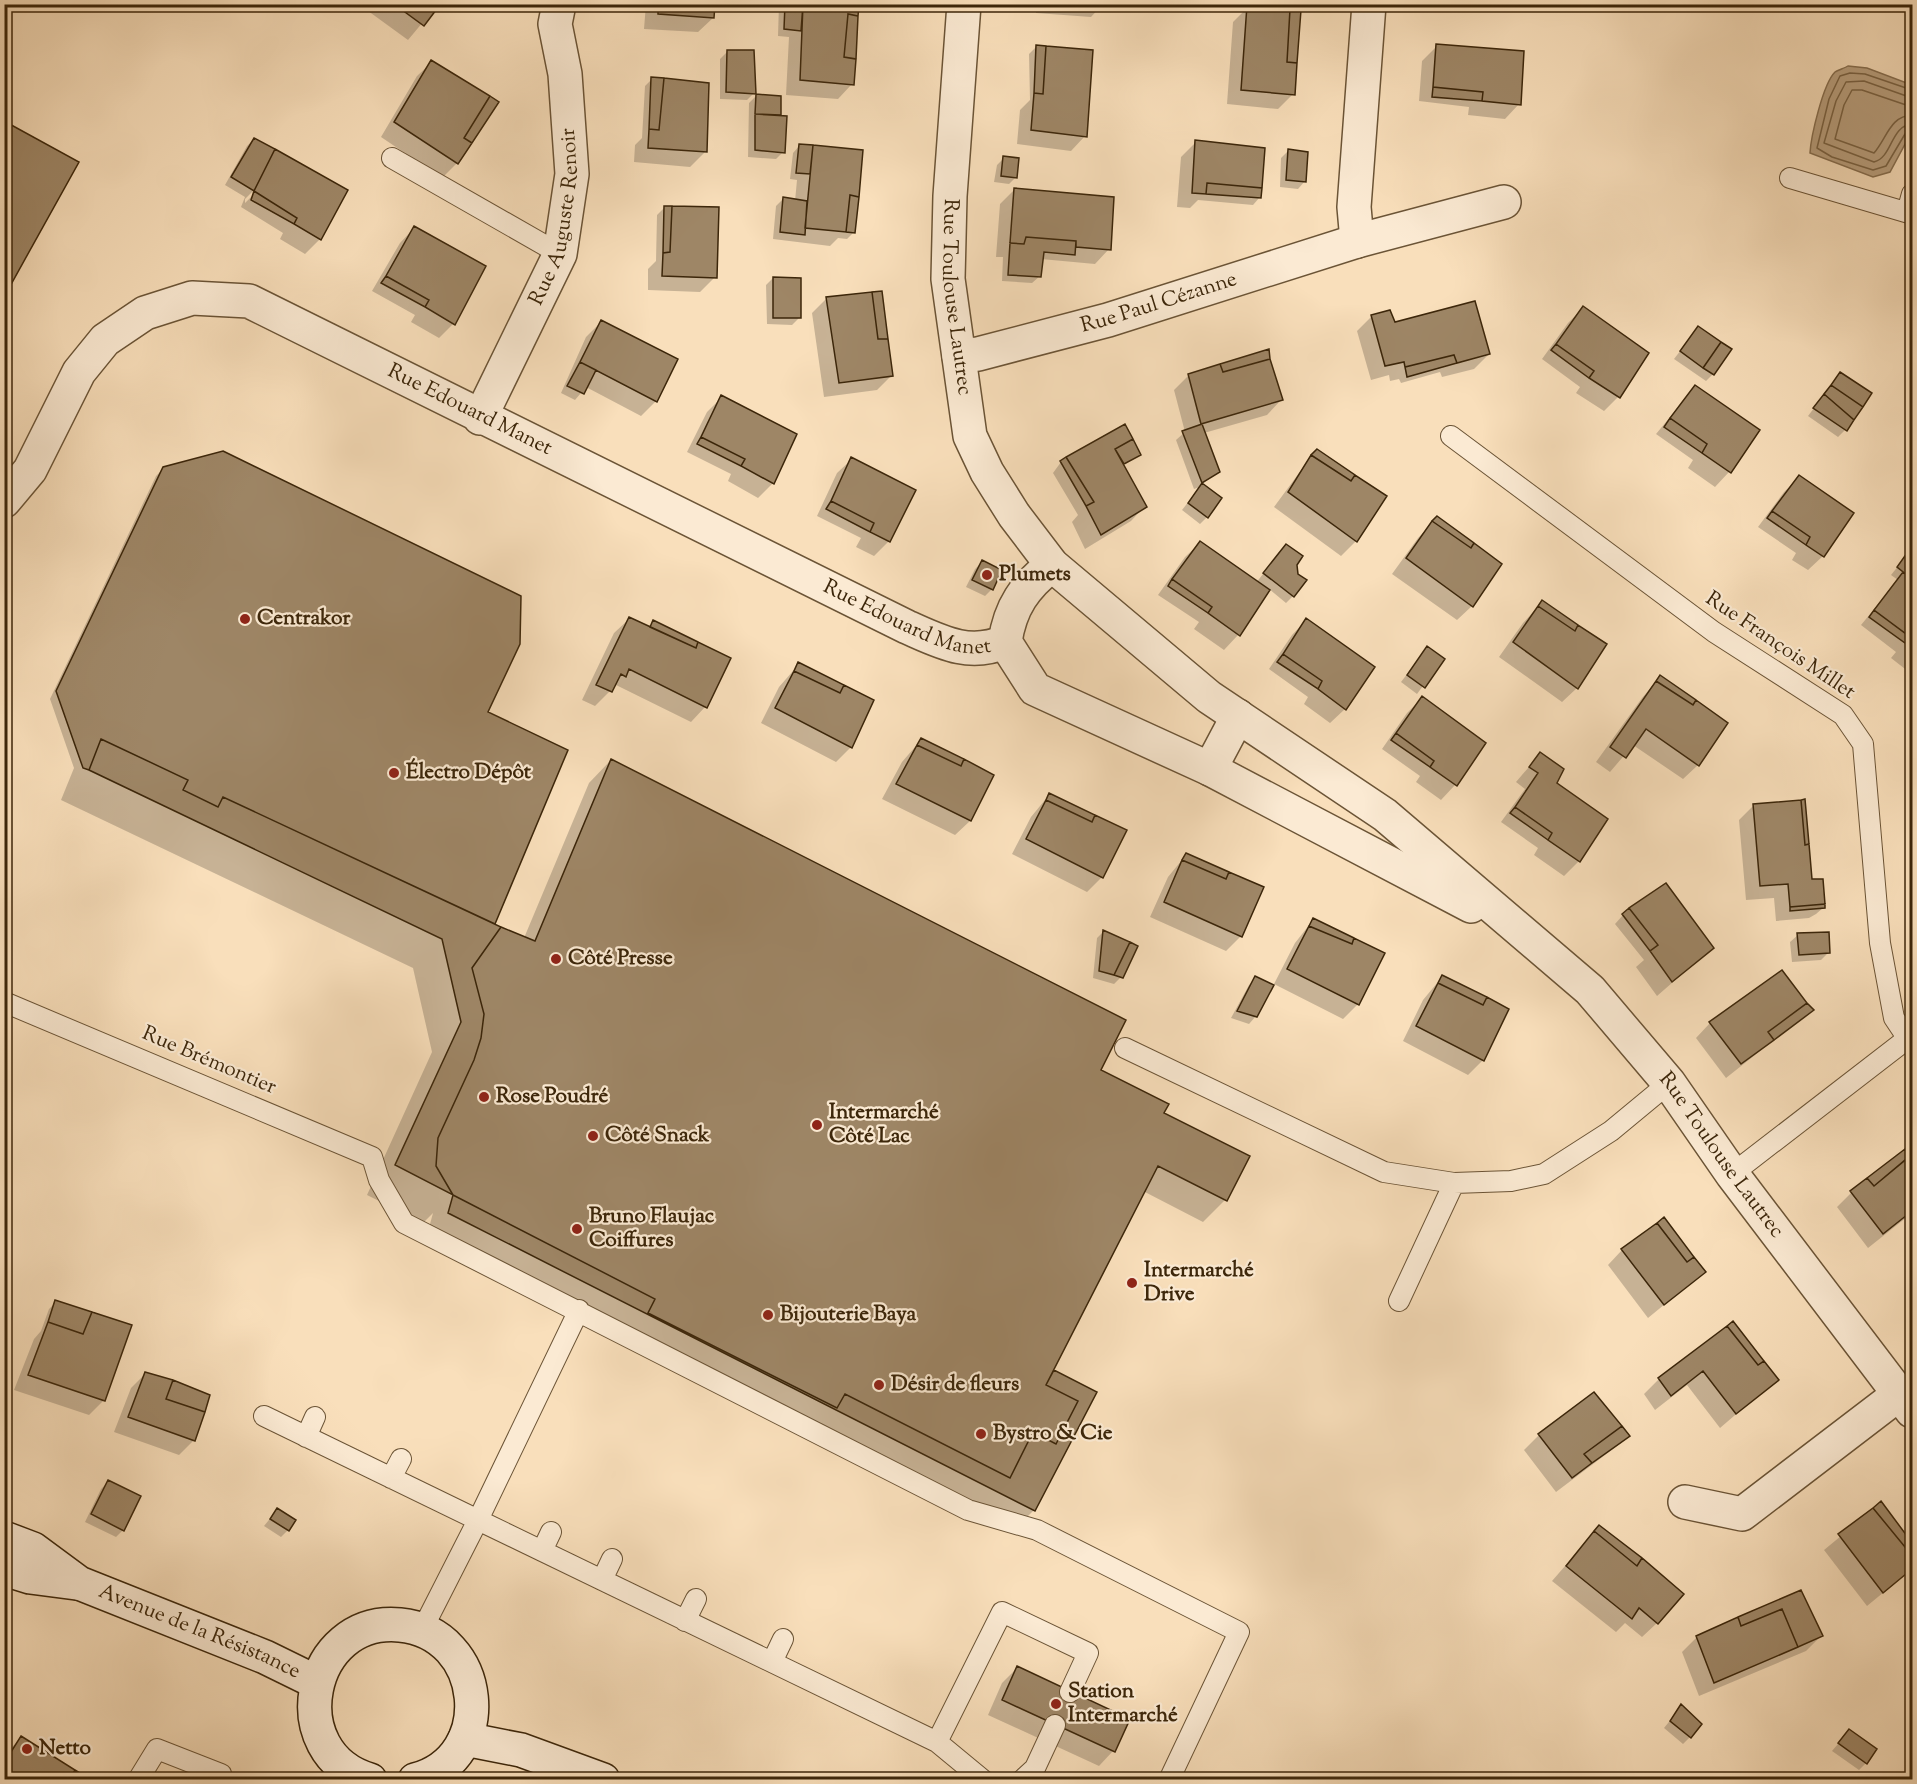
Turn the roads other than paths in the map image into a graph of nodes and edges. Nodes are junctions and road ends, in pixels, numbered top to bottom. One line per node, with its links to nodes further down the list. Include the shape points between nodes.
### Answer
1 (559, 4): 9 (street, Rue Auguste Renoir, via 555,24 566,74 572,174)
2 (964, 4): 10 (street, Rue Toulouse Lautrec, via 948,279)
3 (1369, 4): 8 (street, via 1354,207)
4 (392, 158): 9 (lane)
5 (1790, 178): 7 (lane)
6 (1504, 202): 8 (street, Rue Paul Cézanne)
7 (1911, 206)
8 (1357, 241): 10 (street, Rue Paul Cézanne, via 1108,320)
9 (561, 254): 11 (street, Rue Auguste Renoir)
10 (959, 356): 14 (street, Rue Toulouse Lautrec, via 970,436 1014,515)
11 (480, 418): 13 (street, Rue Edouard Manet, via 249,301 192,298 145,313 105,340 79,372 30,470); 15 (street, Rue Edouard Manet, via 952,647 991,648)
12 (1451, 436): 22 (lane, Rue François Millet, via 1714,632 1843,715 1863,744 1880,943 1894,1018)
13 (4, 501)
14 (1052, 565): 15 (street, via 1030,583 1008,621); 16 (street, Rue Toulouse Lautrec, via 1209,697)
15 (1005, 642): 17 (street, Rue Toulouse Lautrec, via 1035,689)
16 (1238, 716): 17 (street); 18 (street, Rue Toulouse Lautrec)
17 (1210, 769): 19 (street, Rue Toulouse Lautrec)
18 (1385, 815): 19 (street); 20 (street, Rue Toulouse Lautrec)
19 (1364, 850): 20 (street, Rue Toulouse Lautrec)
20 (1523, 934): 24 (street, Rue Toulouse Lautrec, via 1590,990)
21 (4, 1002): 28 (lane, Rue Brémontier, via 372,1157 379,1180 404,1223)
22 (1910, 1042): 25 (lane, Rue François Millet)
23 (1125, 1048): 26 (lane, via 1384,1172)
24 (1669, 1083): 25 (street, Rue Toulouse Lautrec); 26 (lane, via 1611,1131 1544,1174 1511,1181)
25 (1732, 1174): 29 (street, Rue Toulouse Lautrec)
26 (1454, 1183): 27 (lane)
27 (1399, 1301)
28 (579, 1310): 36 (lane); 61 (lane, via 968,1510 1037,1530 1239,1632)
29 (1906, 1403): 35 (street, Rue Toulouse Lautrec, via 1742,1514)
30 (264, 1416): 32 (lane)
31 (315, 1418): 32 (lane)
32 (306, 1437): 34 (lane)
33 (401, 1459): 34 (lane)
34 (391, 1478): 36 (lane)
35 (1685, 1502)
36 (478, 1520): 39 (lane); 46 (lane)
37 (551, 1532): 39 (lane)
38 (4, 1538): 43 (street, Avenue de la Résistance, via 33,1549)
39 (542, 1551): 42 (lane)
40 (612, 1559): 42 (lane)
41 (4, 1569): 43 (street, Avenue de la Résistance, via 30,1577)
42 (602, 1580): 45 (lane)
43 (80, 1583): 49 (street, Avenue de la Résistance)
44 (696, 1599): 45 (lane)
45 (685, 1621): 48 (lane)
46 (422, 1630): 49 (street, via 378,1626 358,1633 332,1653); 52 (street, via 441,1640 457,1656 467,1675 472,1696)
47 (783, 1639): 48 (lane)
48 (772, 1662): 53 (lane)
49 (316, 1682): 54 (street, via 315,1711 322,1738 332,1754)
50 (1070, 1692): 53 (lane, via 1088,1653 1002,1612)
51 (1055, 1725): 60 (lane, via 1035,1768)
52 (465, 1739): 57 (street, via 439,1769); 58 (street, via 521,1750)
53 (937, 1742): 59 (lane)
54 (359, 1777)
55 (138, 1779): 56 (lane, via 157,1749 221,1774)
56 (221, 1779)
57 (415, 1779)
58 (603, 1779)
59 (982, 1779)
60 (1022, 1779)
61 (1169, 1779)

